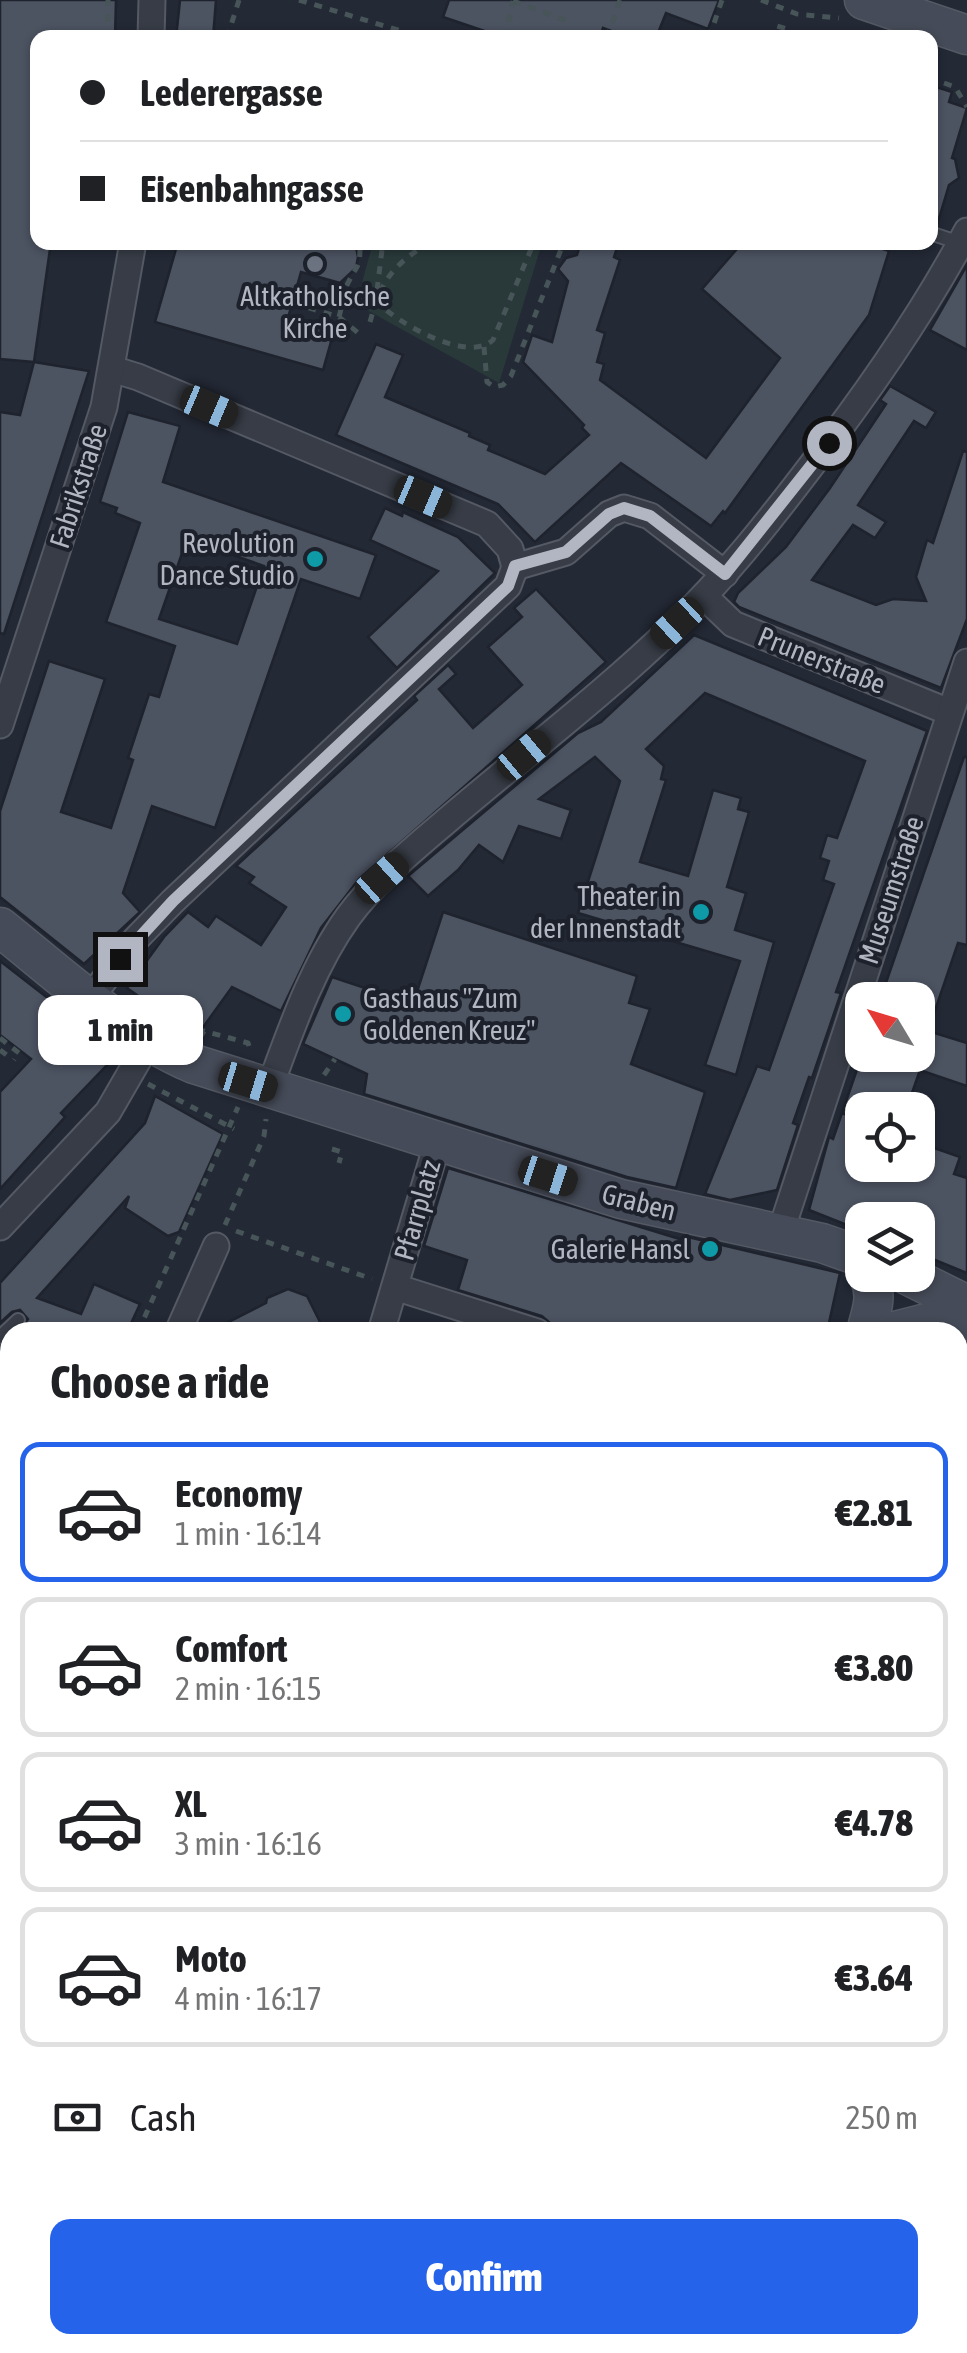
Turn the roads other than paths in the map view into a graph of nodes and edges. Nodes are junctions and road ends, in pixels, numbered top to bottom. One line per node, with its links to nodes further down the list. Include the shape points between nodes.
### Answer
1 (152, 0): 3 (street)
2 (859, 11): 4 (main road)
3 (151, 30)
4 (967, 34)
5 (938, 235): 6 (lane)
6 (963, 244): 10 (street, via 894,352)
7 (132, 250): 8 (street, Fabrikstraße)
8 (112, 369): 9 (street, via 487,524 510,549); 14 (street, Fabrikstraße)
9 (515, 566): 10 (street, via 566,552 624,508 650,516); 16 (street, via 508,586 173,901)
10 (725, 574): 11 (street)
11 (704, 596): 13 (street, Prunerstraße, via 733,624); 18 (street, via 598,698 361,901 316,975)
12 (967, 662): 13 (street, Museumstraße)
13 (949, 712): 21 (street, Museumstraße)
14 (0, 725)
15 (0, 928): 16 (main road, Pfarrplatz)
16 (90, 998): 17 (main road, Pfarrplatz)
17 (149, 1041): 18 (main road, Pfarrplatz); 20 (street, via 108,1112)
18 (269, 1089): 19 (main road, Pfarrplatz)
19 (438, 1141): 21 (main road, Graben, via 621,1199); 24 (street, Pfarrplatz)
20 (0, 1227)
21 (780, 1234): 23 (main road, Graben)
22 (220, 1236): 29 (street)
23 (845, 1257)
24 (395, 1287): 30 (street, Pfarrplatz); 31 (street)
25 (935, 1289): 27 (main road)
26 (873, 1292): 32 (main road, Graben)
27 (967, 1305)
28 (967, 1320): 33 (main road)
29 (182, 1322)
30 (384, 1322)
31 (505, 1322)
32 (869, 1322)
33 (930, 1322)

